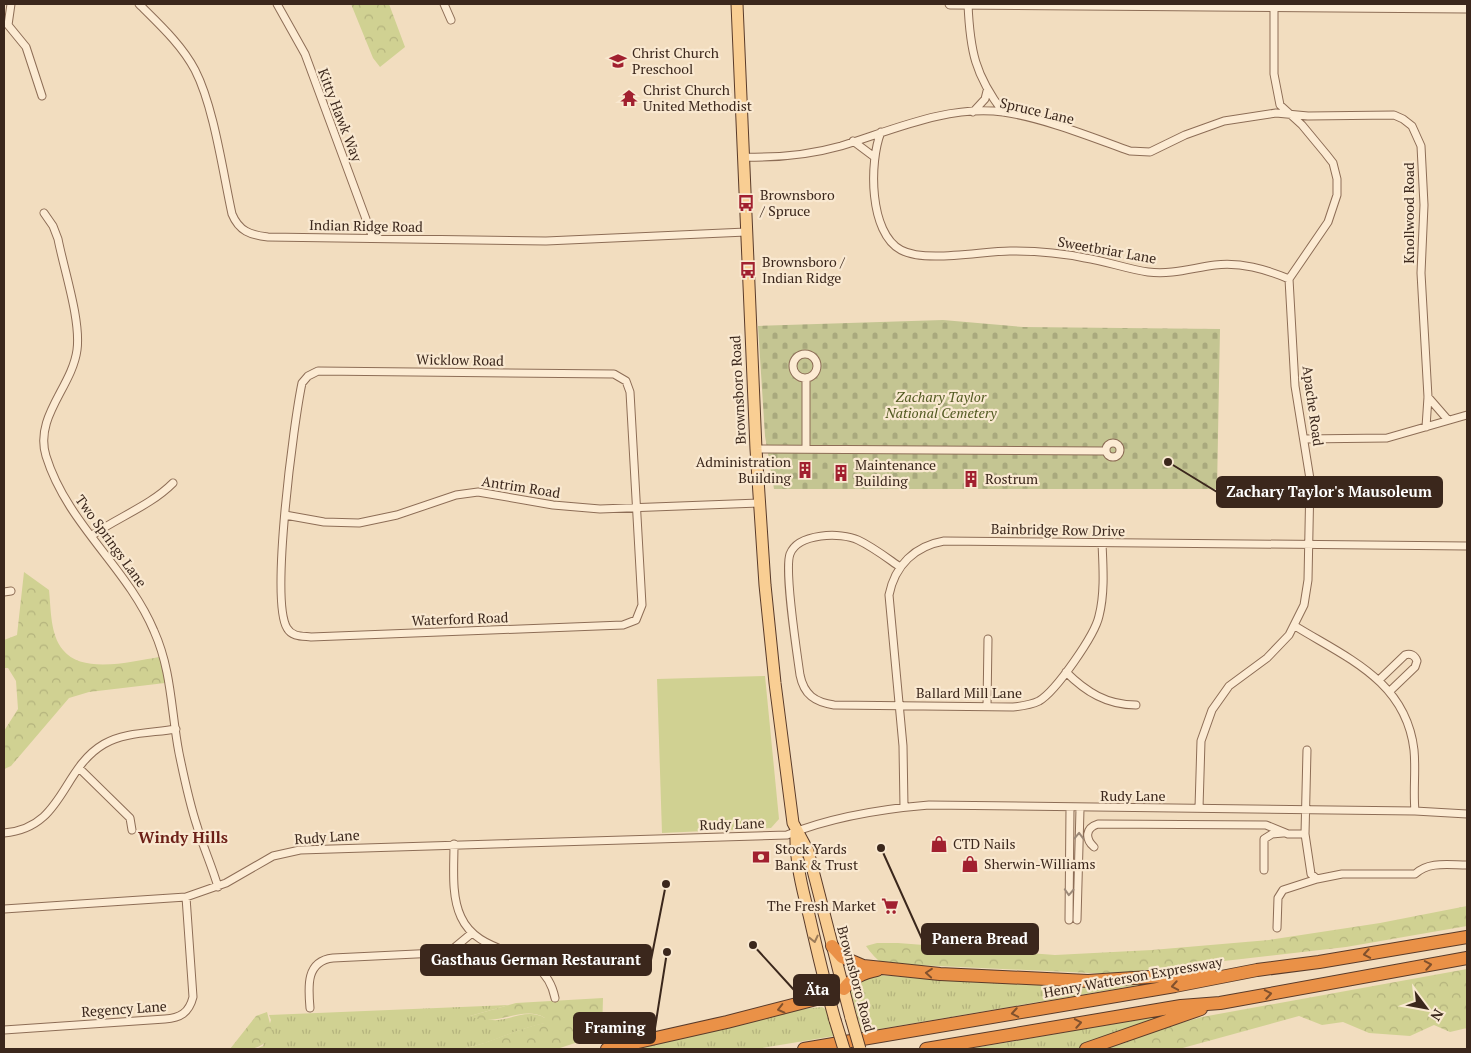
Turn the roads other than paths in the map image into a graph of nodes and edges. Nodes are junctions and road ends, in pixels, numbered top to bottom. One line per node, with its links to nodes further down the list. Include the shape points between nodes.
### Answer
1 (11, 4): 12 (street, via 8,25 26,47)
2 (139, 4): 22 (street, Indian Ridge Road, via 171,37 196,70 208,105 232,214 240,228 257,236)
3 (277, 4): 22 (street, Kitty Hawk Way, via 305,54)
4 (444, 4): 10 (street)
5 (740, 4): 19 (main road, Brownsboro Road)
6 (950, 4): 7 (street)
7 (968, 4): 8 (street); 11 (street, via 972,55)
8 (1274, 5): 9 (street); 15 (street, via 1276,89 1280,105)
9 (1467, 8)
10 (451, 20)
11 (987, 90): 13 (street, via 985,99); 14 (street)
12 (42, 96)
13 (973, 112): 14 (street, Spruce Lane); 16 (street, Spruce Lane, via 917,120)
14 (1003, 112): 15 (street, Spruce Lane, via 1145,153 1224,121 1276,113)
15 (1291, 115): 23 (street, via 1330,159 1336,174 1337,190 1328,222); 25 (street, Knollwood Road, via 1394,115 1407,121 1418,135 1424,205 1421,273)
16 (881, 132): 17 (street, Spruce Lane); 18 (street, Sweetbriar Lane)
17 (853, 141): 18 (street); 19 (street, Spruce Lane, via 799,154)
18 (873, 156): 23 (street, Sweetbriar Lane, via 877,214 882,230 896,247 912,254 1042,252 1166,273 1236,264)
19 (743, 157): 21 (main road, Brownsboro Road)
20 (44, 213): 37 (street, Two Springs Lane, via 58,239 78,336 73,366 46,423 44,448 56,482 73,513)
21 (746, 232): 22 (street, Indian Ridge Road, via 546,241); 30 (main road, Brownsboro Road)
22 (373, 238)
23 (1289, 279): 29 (street, Apache Road, via 1295,386)
24 (806, 378): 31 (street)
25 (1428, 397): 27 (street); 28 (street, Knollwood Road)
26 (1467, 415): 27 (street)
27 (1448, 420): 28 (street)
28 (1426, 427): 29 (street, via 1387,438)
29 (1304, 439): 39 (street, Apache Road, via 1310,479)
30 (756, 449): 31 (street); 34 (main road, Brownsboro Road)
31 (806, 449): 32 (street)
32 (1106, 451)
33 (173, 483): 37 (street, via 155,499)
34 (759, 503): 35 (street, Antrim Road); 61 (main road, Brownsboro Road, via 776,696)
35 (637, 508): 36 (street, Antrim Road, via 575,507 471,492 359,523 324,522); 36 (street, Waterford Road, via 642,605 636,620 628,624 311,637 294,635 284,619); 36 (street, Wicklow Road, via 630,392 626,381 619,375 318,371 304,379 301,390)
36 (285, 515)
37 (91, 536): 50 (street, Two Springs Lane, via 134,593 155,632 169,678)
38 (1102, 543): 39 (street, Bainbridge Row Drive); 41 (street, Bainbridge Row Drive, via 944,541 924,547); 44 (street, Ballard Mill Lane, via 1099,618)
39 (1310, 544): 40 (street, Bainbridge Row Drive); 42 (street, Apache Road, via 1306,595)
40 (1467, 546)
41 (900, 567): 47 (street, Bainbridge Row Drive, via 889,595); 47 (street, Ballard Mill Lane, via 848,537 814,537 802,540 793,549 788,568 802,682 811,697 834,705)
42 (1295, 626): 45 (street); 55 (street, Apache Road, via 1278,648 1229,686 1212,710 1201,741)
43 (988, 639): 48 (street)
44 (1066, 672): 48 (street, Ballard Mill Lane, via 1045,697 1032,704); 49 (street, via 1099,698)
45 (1379, 680): 46 (street); 46 (street, via 1405,655 1415,656 1415,667)
46 (1390, 691): 58 (street, via 1411,734)
47 (900, 706): 48 (street, Ballard Mill Lane); 53 (street, Bainbridge Row Drive)
48 (987, 706)
49 (1136, 706)
50 (176, 729): 52 (street, via 113,740 94,751); 70 (street, Two Springs Lane, via 189,799)
51 (1307, 750): 57 (street)
52 (80, 768): 60 (street, via 130,818); 62 (street, via 45,816 28,827)
53 (904, 807): 54 (street, Rudy Lane); 61 (street, Rudy Lane, via 819,823)
54 (1070, 808): 56 (street, Rudy Lane); 73 (street, one-way to 73)
55 (1199, 808): 56 (street, Rudy Lane); 57 (street, Rudy Lane)
56 (1080, 809): 74 (street, one-way to 56)
57 (1307, 809): 58 (street, Rudy Lane); 64 (street)
58 (1415, 811): 59 (street, Rudy Lane)
59 (1467, 814)
60 (132, 830)
61 (796, 832): 65 (street, Rudy Lane, via 788,835); 78 (main road, Brownsboro Road, via 808,851); 83 (main road, Brownsboro Road, one-way to 83, via 796,852)
62 (4, 833)
63 (1284, 833): 64 (street); 66 (street, via 1266,825 1098,824 1087,835); 68 (street, via 1264,839)
64 (1305, 834): 69 (street, via 1311,874)
65 (454, 844): 70 (street, Rudy Lane, via 287,852 259,863); 76 (street, via 457,908)
66 (1094, 847)
67 (1467, 865): 69 (street, via 1434,865 1423,867 1415,874 1342,874)
68 (1264, 870)
69 (1317, 879): 75 (street, via 1283,890 1278,898)
70 (218, 887): 71 (street, Rudy Lane)
71 (186, 897): 72 (street, Rudy Lane); 87 (street, Regency Lane, via 193,998 182,1016)
72 (4, 909)
73 (1069, 920)
74 (1077, 920)
75 (1277, 928)
76 (472, 933): 84 (street, via 494,947 536,965 550,982); 86 (street, via 454,948 437,953 322,961 310,976)
77 (1467, 937): 81 (highway, Henry Watterson Expressway, one-way to 81)
78 (832, 946): 80 (highway, via 851,962); 82 (main road, Brownsboro Road)
79 (1467, 958): 85 (highway, one-way to 79)
80 (880, 969): 81 (highway, one-way to 80, via 1088,981); 82 (highway, via 850,981)
81 (1257, 970): 89 (highway, Henry Watterson Expressway, one-way to 89)
82 (844, 989): 83 (main road); 91 (main road, Brownsboro Road, bridge)
83 (828, 996): 88 (highway, one-way to 88); 90 (main road, Brownsboro Road, bridge)
84 (555, 998)
85 (1220, 1003): 92 (highway, one-way to 85, via 1181,1006); 93 (highway)
86 (310, 1008)
87 (4, 1030)
88 (606, 1049)
89 (804, 1049)
90 (844, 1049)
91 (860, 1049)
92 (926, 1049)
93 (1086, 1049)

